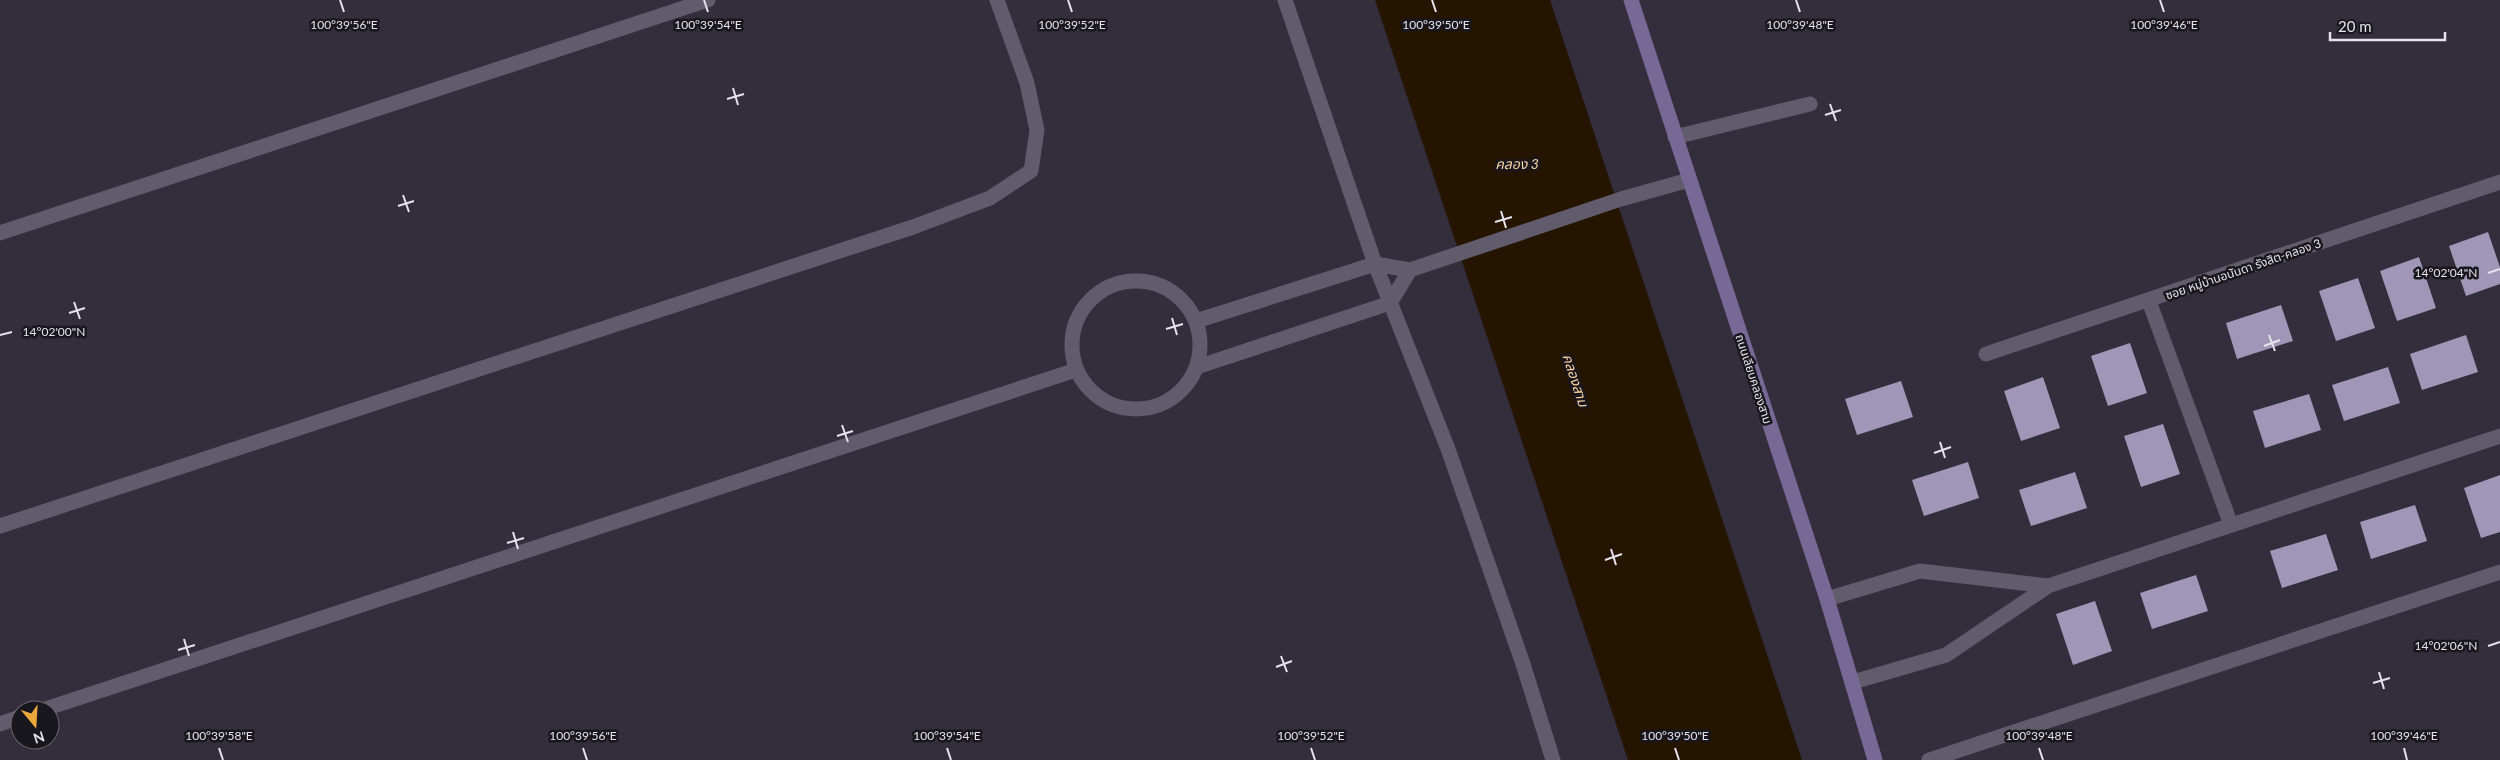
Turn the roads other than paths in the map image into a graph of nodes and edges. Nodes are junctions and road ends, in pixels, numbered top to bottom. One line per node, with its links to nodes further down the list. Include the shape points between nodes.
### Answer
1 (708, 0): 9 (street)
2 (998, 0): 20 (street, via 1027,83 1037,130 1031,171 990,198 894,233)
3 (1285, 0): 10 (street)
4 (1631, 0): 6 (main road, ถนนเลียบคลองสาม)
5 (1810, 104): 6 (street)
6 (1675, 137): 7 (main road, ถนนเลียบคลองสาม)
7 (1689, 180): 11 (street, via 1621,199); 23 (main road, ถนนเลียบคลองสาม)
8 (2500, 182): 12 (street, ซอย หมู่บ้านอนันดา รังสิต-คลอง 3)
9 (0, 233)
10 (1375, 264): 11 (street); 13 (street); 14 (street)
11 (1410, 270): 13 (street)
12 (2149, 301): 15 (street, ซอย หมู่บ้านอนันดา รังสิต-คลอง 3); 19 (street)
13 (1390, 303): 16 (street); 26 (street, via 1448,449)
14 (1196, 321): 16 (street, via 1201,344); 17 (street, via 1185,301 1167,288 1145,280 1123,282 1101,291 1085,306 1074,326 1071,348)
15 (1986, 354)
16 (1197, 367): 17 (street, via 1186,386 1169,401 1127,409 1106,402 1088,389)
17 (1076, 370): 25 (street)
18 (2500, 436): 19 (street)
19 (2231, 525): 22 (street)
20 (0, 526)
21 (2500, 572): 28 (street)
22 (2048, 586): 23 (street, via 1920,571); 24 (street, via 1946,655)
23 (1827, 599): 24 (main road, ถนนเลียบคลองสาม)
24 (1853, 682): 27 (main road, ถนนเลียบคลองสาม)
25 (60, 704)
26 (1553, 760)
27 (1875, 760)
28 (1929, 760)

